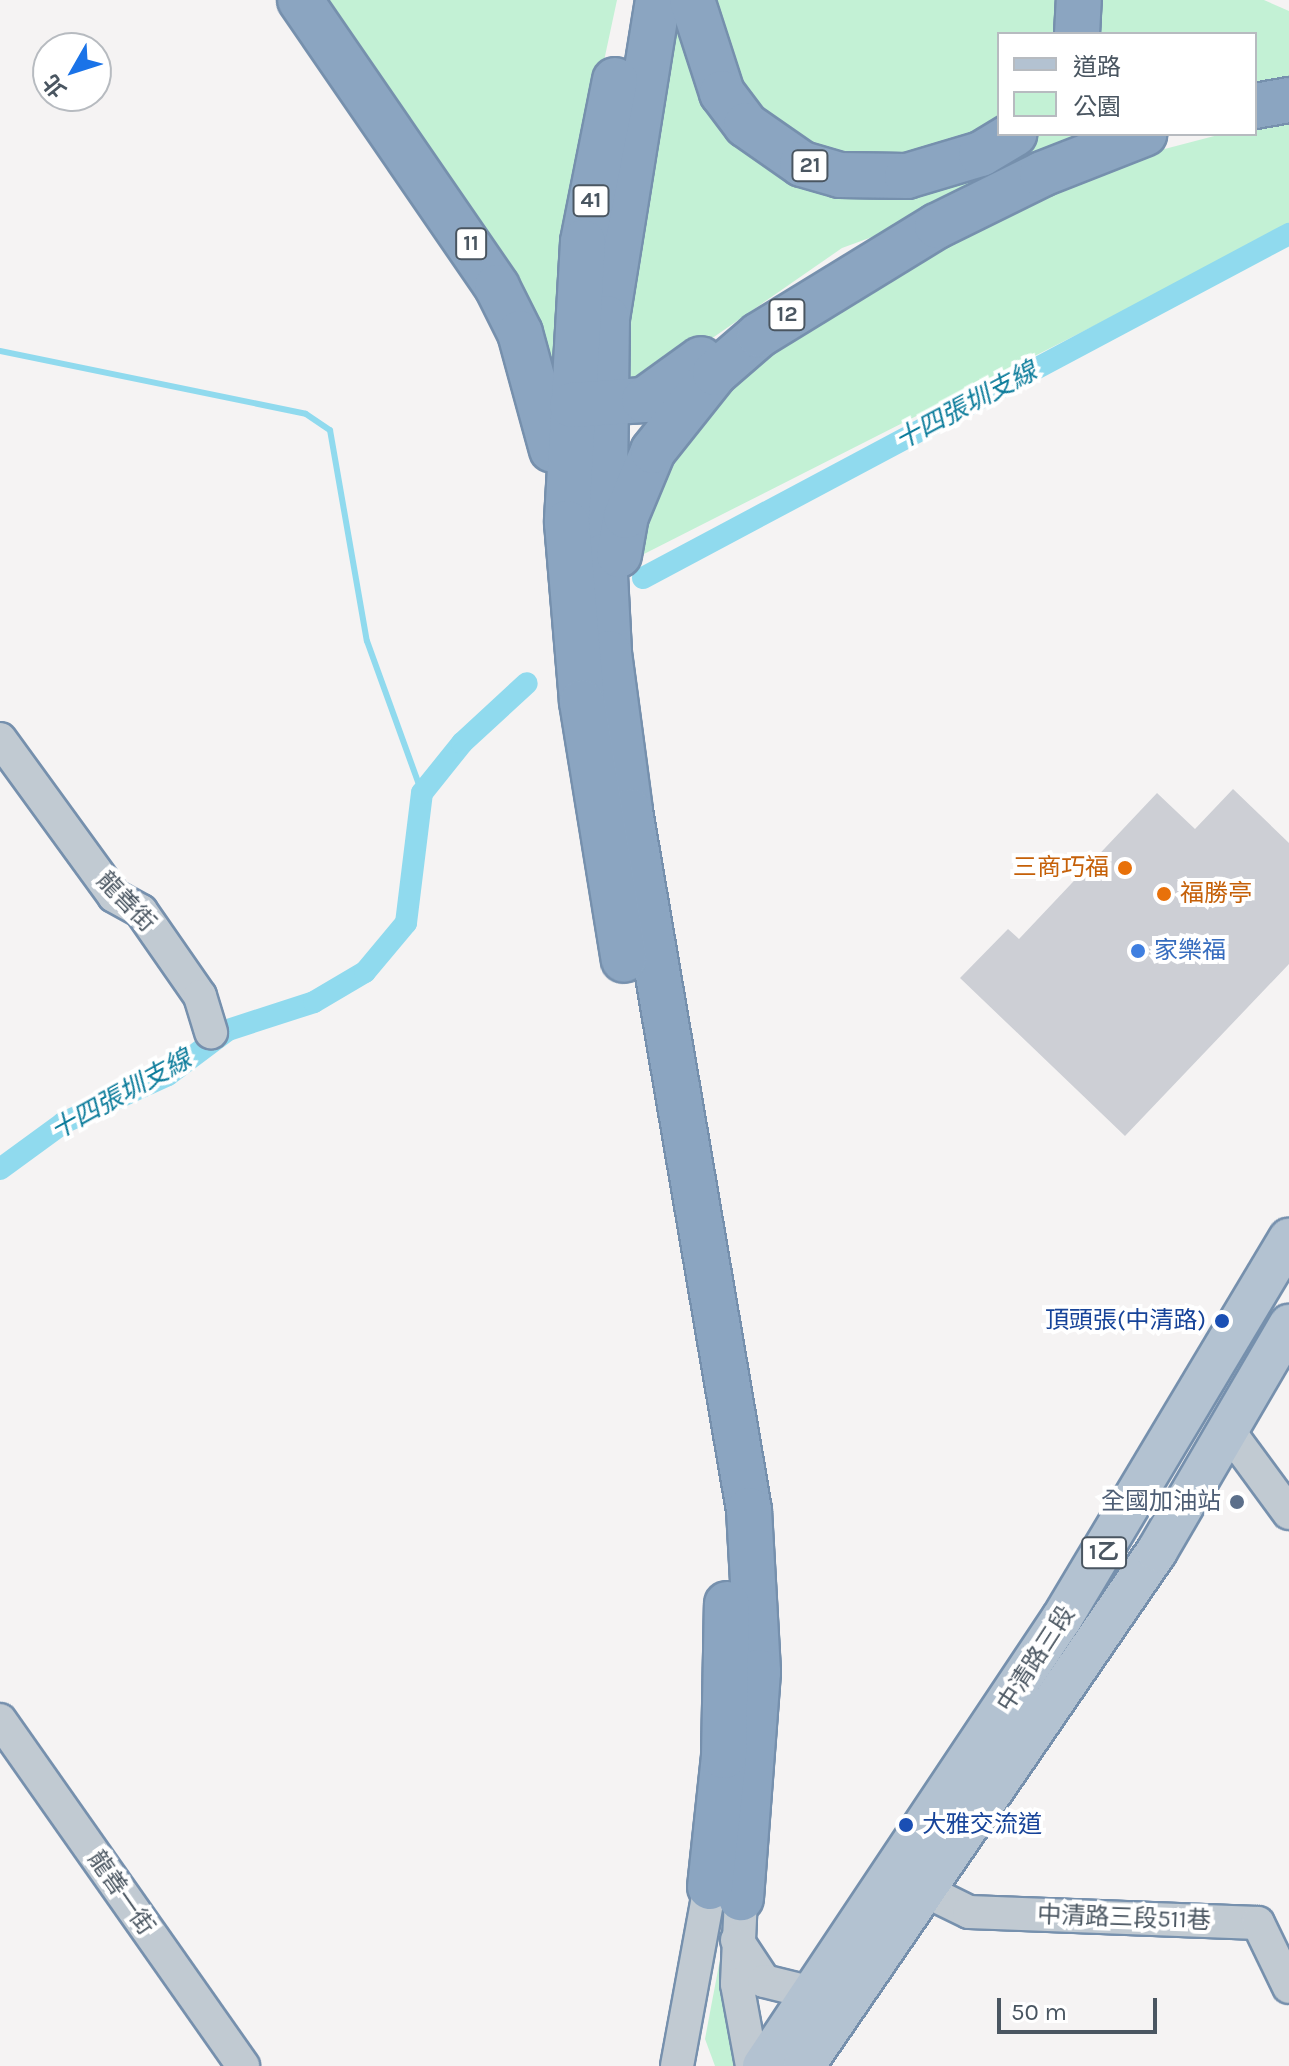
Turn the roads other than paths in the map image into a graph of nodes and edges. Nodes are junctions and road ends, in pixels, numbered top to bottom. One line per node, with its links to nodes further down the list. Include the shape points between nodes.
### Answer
1 (300, 0): 13 (highway, 11, via 497,287 542,402)
2 (633, 0): 12 (highway, 41, via 583,242)
3 (658, 0): 12 (highway, via 607,318)
4 (692, 0): 9 (highway, 21, via 722,93 746,125 802,164 853,177 907,176 969,159)
5 (1079, 0): 6 (highway)
6 (1077, 32)
7 (1289, 100): 8 (highway)
8 (1257, 106)
9 (1010, 136)
10 (1140, 136): 11 (highway, 12)
11 (937, 226): 12 (highway, via 793,289 644,400); 14 (highway, 12, via 808,300 715,373 679,412 653,451 626,516)
12 (586, 406): 13 (highway); 14 (highway)
13 (567, 523): 25 (highway, via 595,799 701,1370 721,1510)
14 (609, 653): 25 (highway, via 649,929 748,1495 758,1672)
15 (0, 739): 16 (street, 龍善街, via 114,896 141,911 200,996)
16 (211, 1032)
17 (1289, 1239): 21 (main road, 中清路三段 / 1乙)
18 (1289, 1325): 19 (main road, 中清路三段 / 1乙)
19 (1228, 1430): 20 (street); 22 (main road, 中清路三段 / 1乙)
20 (1289, 1513)
21 (1062, 1618): 22 (main road); 27 (main road, 中清路三段 / 1乙)
22 (1096, 1639): 24 (main road, 中清路三段 / 1乙)
23 (0, 1720): 29 (street, 龍善一街)
24 (926, 1891): 26 (street, 中清路三段511巷, via 969,1912 1258,1923); 34 (main road, 中清路三段 / 1乙)
25 (729, 1908): 27 (street, via 764,1981); 28 (street); 32 (street)
26 (1289, 1987)
27 (813, 1993): 33 (main road, 中清路三段 / 1乙)
28 (690, 2017): 30 (street); 31 (street)
29 (243, 2066)
30 (677, 2066)
31 (700, 2066)
32 (752, 2066)
33 (763, 2066)
34 (804, 2066)

